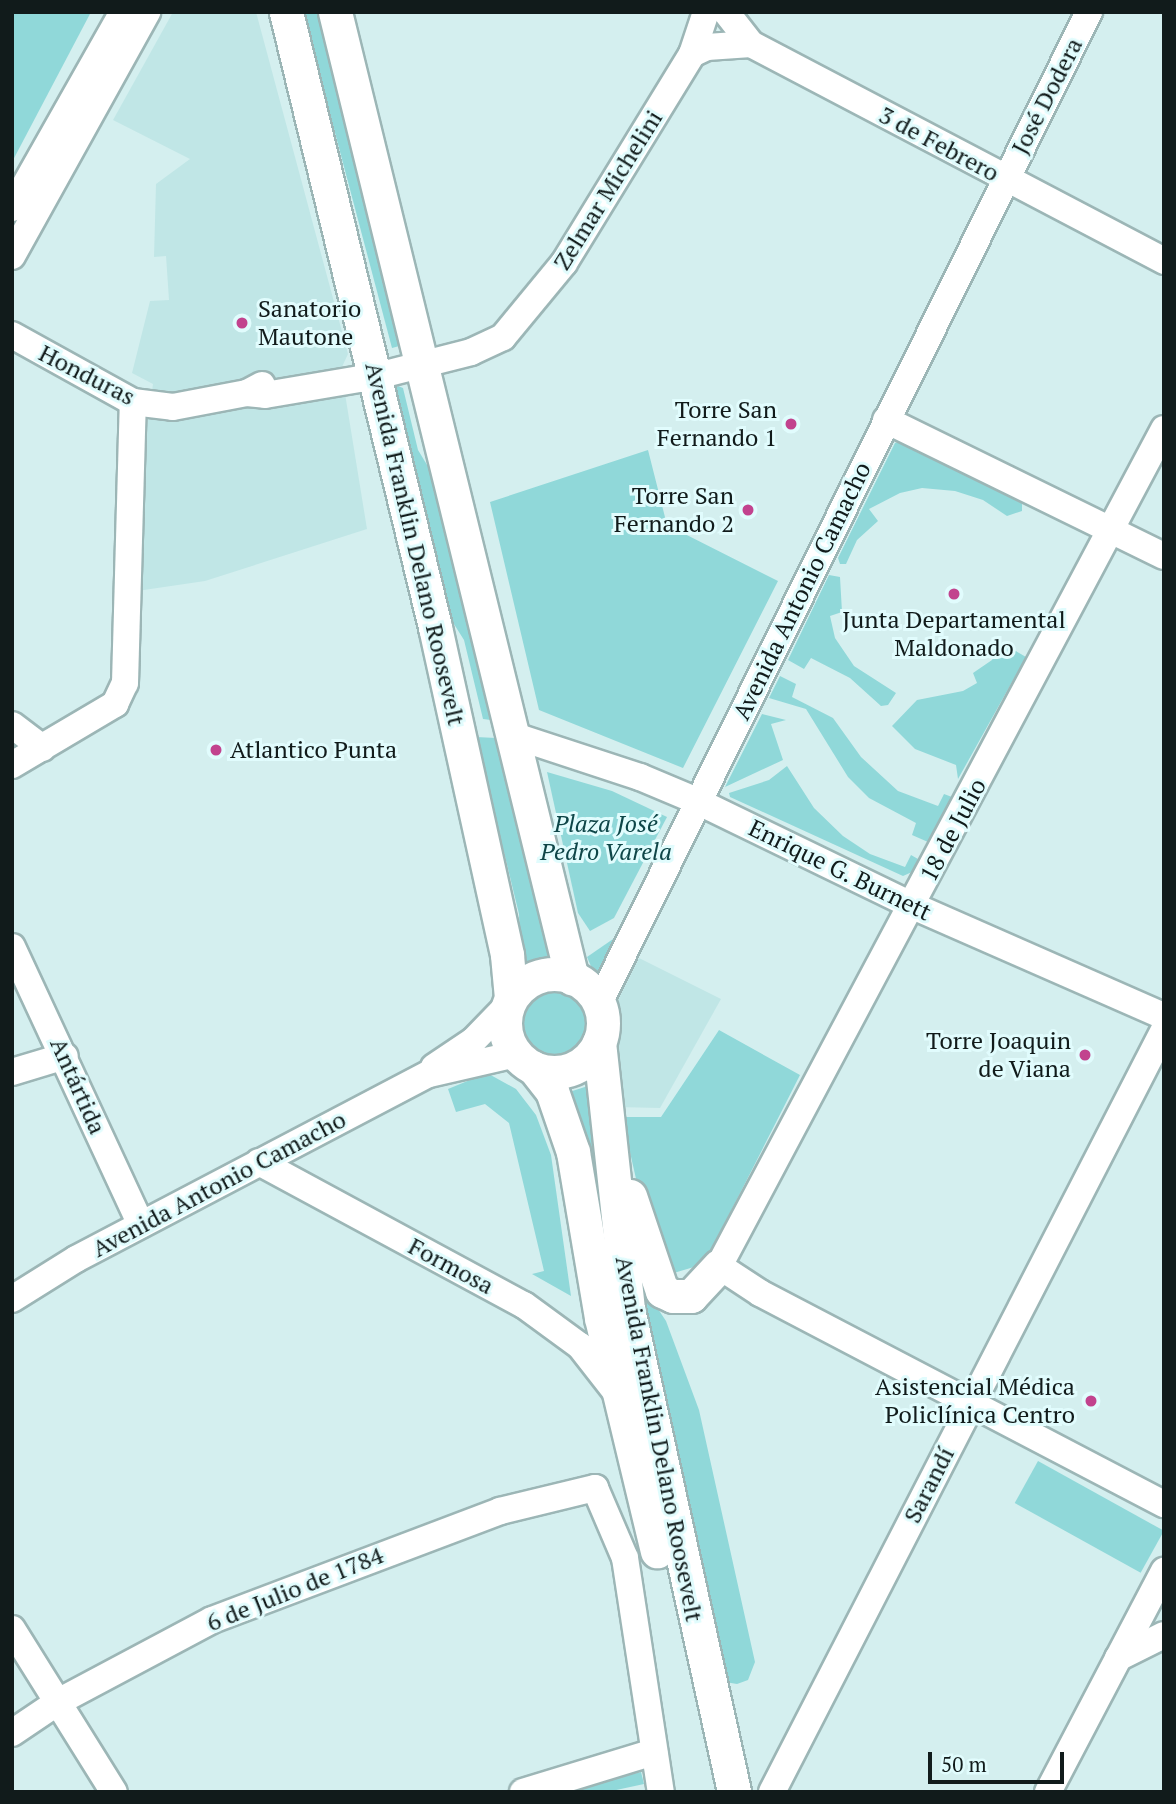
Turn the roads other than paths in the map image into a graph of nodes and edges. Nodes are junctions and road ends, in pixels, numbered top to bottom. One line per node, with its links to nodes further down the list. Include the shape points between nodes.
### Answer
1 (123, 12): 10 (street)
2 (147, 12): 10 (street)
3 (286, 12): 17 (main road, Avenida Franklin Delano Roosevelt)
4 (335, 12): 16 (main road, Avenida Franklin Delano Roosevelt)
5 (706, 12): 9 (street, Zelmar Michelini)
6 (726, 12): 8 (street, 3 de Febrero)
7 (1089, 12): 11 (street, José Dodera)
8 (751, 44): 9 (street, via 707,47); 11 (street, 3 de Febrero)
9 (692, 54): 16 (street, Zelmar Michelini, via 564,263 516,320)
10 (88, 97): 12 (street); 13 (street)
11 (1006, 179): 14 (street, 3 de Febrero); 19 (street, Avenida Antonio Camacho)
12 (12, 208)
13 (12, 256)
14 (1164, 261)
15 (12, 335): 18 (street, Honduras)
16 (421, 357): 17 (street, Honduras); 25 (main road, Avenida Franklin Delano Roosevelt)
17 (375, 368): 18 (street, Honduras, via 265,395 247,393 173,407); 23 (main road, Avenida Franklin Delano Roosevelt)
18 (133, 402): 26 (street, via 125,682 115,704)
19 (886, 420): 21 (street); 28 (street, Avenida Antonio Camacho)
20 (1164, 429): 21 (street, 18 de Julio)
21 (1111, 528): 22 (street); 29 (street, 18 de Julio)
22 (1164, 556)
23 (435, 627): 25 (main road, via 459,648 481,727); 32 (main road, Avenida Franklin Delano Roosevelt, via 507,955)
24 (12, 725): 26 (street)
25 (513, 735): 28 (street, Enrique G. Burnett); 31 (main road, Avenida Franklin Delano Roosevelt)
26 (43, 748): 27 (street)
27 (12, 765)
28 (697, 801): 29 (street, Enrique G. Burnett); 33 (street, Avenida Antonio Camacho)
29 (913, 906): 34 (street, Enrique G. Burnett); 44 (street, 18 de Julio)
30 (12, 947): 37 (street, Antártida)
31 (572, 978): 32 (main road, via 545,974 520,987); 33 (main road)
32 (509, 1002): 38 (main road, via 505,1029); 40 (street, Avenida Antonio Camacho, via 482,1033 438,1062)
33 (599, 1003): 36 (main road)
34 (1164, 1016)
35 (1164, 1030): 47 (street, Sarandí)
36 (599, 1042): 38 (main road, via 579,1065 557,1071); 41 (main road, Avenida Franklin Delano Roosevelt)
37 (65, 1056): 39 (street); 43 (street, Antártida)
38 (525, 1061): 40 (street, Avenida Antonio Camacho); 46 (main road, Avenida Franklin Delano Roosevelt, via 552,1091 570,1141 601,1318)
39 (12, 1072)
40 (429, 1074): 42 (street, Avenida Antonio Camacho)
41 (608, 1145): 44 (main road, via 621,1169 662,1291 691,1296); 54 (main road, Avenida Franklin Delano Roosevelt, via 628,1310)
42 (259, 1163): 43 (street, Avenida Antonio Camacho); 46 (street, Formosa, via 524,1305 580,1346)
43 (141, 1226): 45 (street, Avenida Antonio Camacho)
44 (719, 1266): 47 (street, via 760,1293)
45 (12, 1299)
46 (621, 1399): 54 (main road, Avenida Franklin Delano Roosevelt)
47 (972, 1402): 48 (street); 62 (street, Sarandí)
48 (1164, 1504)
49 (1164, 1571): 52 (street)
50 (12, 1629): 53 (street)
51 (1164, 1635): 52 (street)
52 (1118, 1658): 63 (street)
53 (58, 1702): 55 (street, 6 de Julio de 1784); 56 (street, 6 de Julio de 1784, via 212,1620 499,1511 596,1488 625,1558); 58 (street)
54 (710, 1731): 60 (main road, Avenida Franklin Delano Roosevelt); 61 (main road, Avenida Franklin Delano Roosevelt)
55 (12, 1733)
56 (654, 1752): 57 (street); 59 (street)
57 (658, 1791)
58 (114, 1792)
59 (523, 1792)
60 (714, 1792)
61 (734, 1792)
62 (772, 1792)
63 (1048, 1792)

